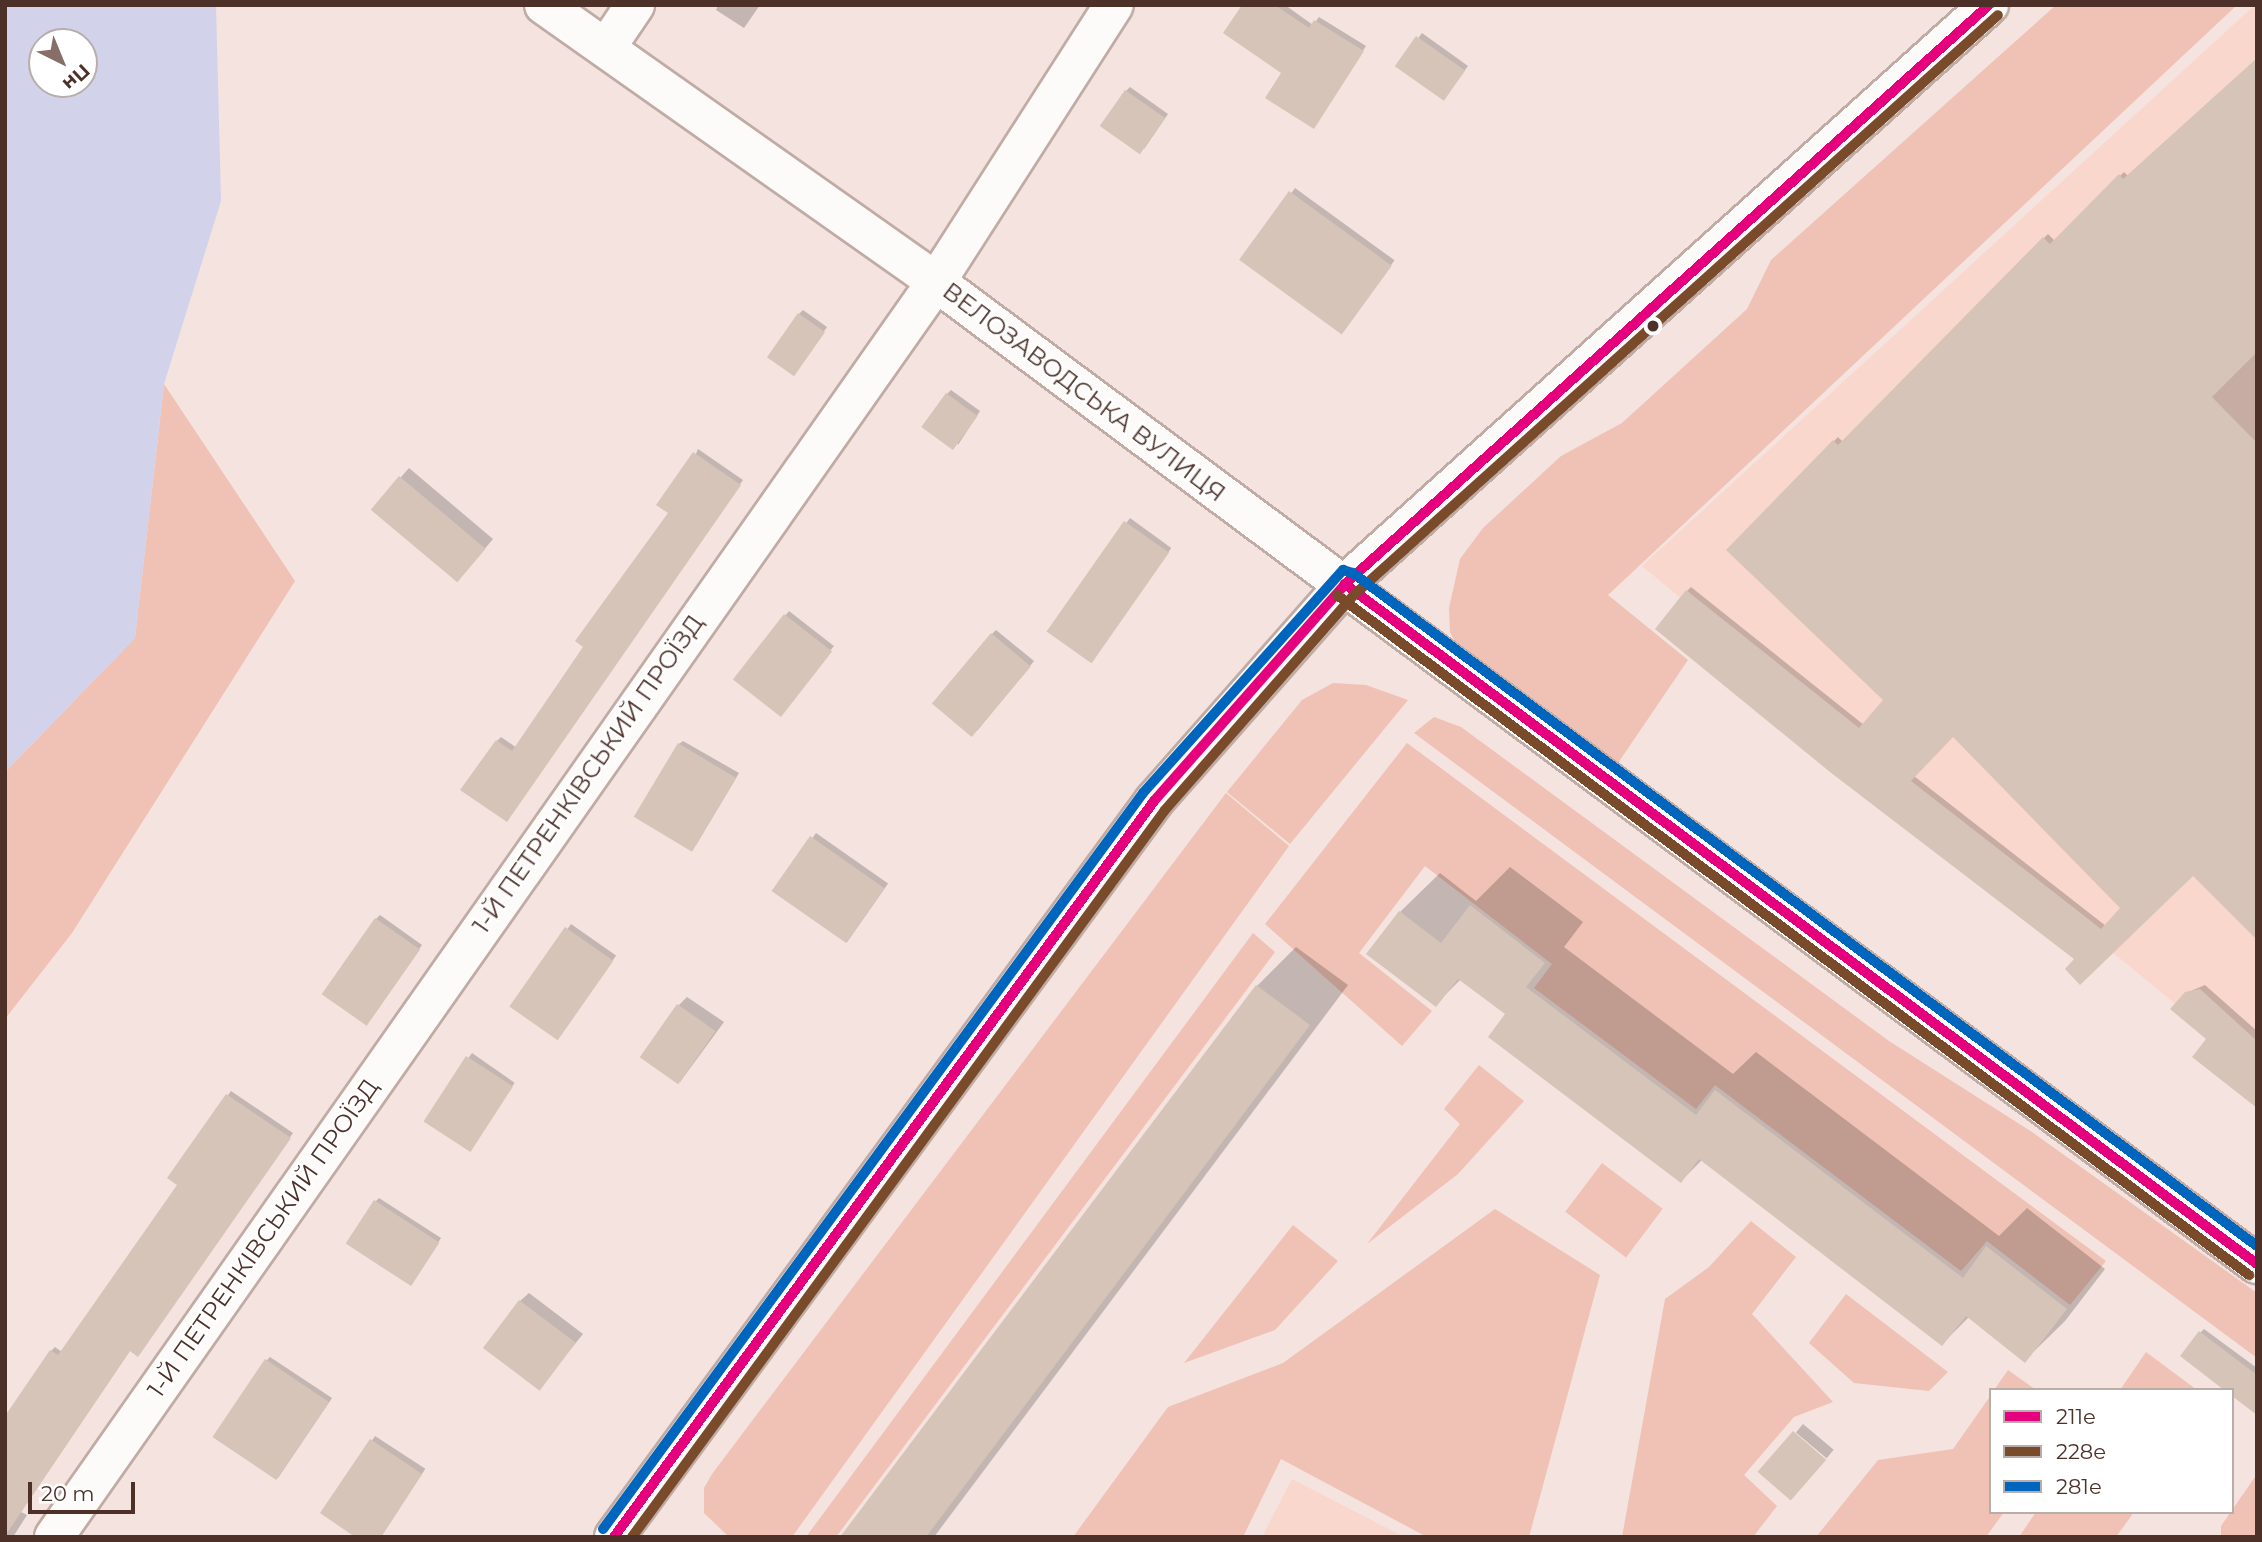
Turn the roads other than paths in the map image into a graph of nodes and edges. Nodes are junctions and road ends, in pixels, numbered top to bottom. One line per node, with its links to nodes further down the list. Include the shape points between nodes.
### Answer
1 (544, 5): 5 (street, ВЕЛОЗАВОДСЬКА ВУЛИЦЯ)
2 (635, 5): 5 (street)
3 (1114, 5): 6 (street, 1-Й ПЕТРЕНКІВСЬКИЙ ПРОЇЗД)
4 (1989, 5): 7 (street)
5 (606, 48): 6 (street, ВЕЛОЗАВОДСЬКА ВУЛИЦЯ)
6 (936, 282): 7 (street, ВЕЛОЗАВОДСЬКА ВУЛИЦЯ); 9 (street, 1-Й ПЕТРЕНКІВСЬКИЙ ПРОЇЗД)
7 (1345, 584): 8 (street, ВЕЛОЗАВОДСЬКА ВУЛИЦЯ); 10 (street, via 1154,801)
8 (2257, 1264)
9 (54, 1537)
10 (614, 1537)

